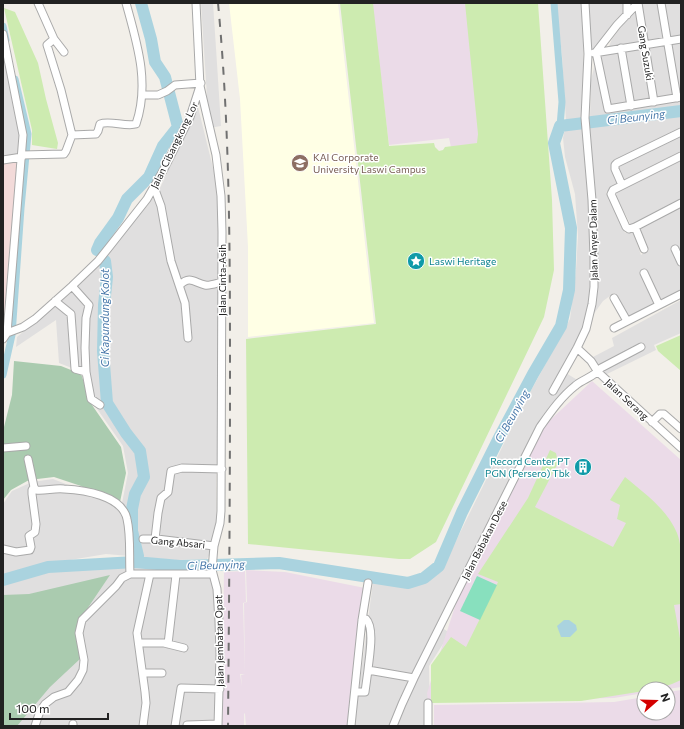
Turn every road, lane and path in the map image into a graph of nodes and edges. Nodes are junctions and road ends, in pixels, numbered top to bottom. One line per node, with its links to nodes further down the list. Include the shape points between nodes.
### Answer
1 (38, 3): 10 (street)
2 (126, 3): 20 (street, via 141,62)
3 (196, 3): 19 (street, Jalan Cinta-Asih)
4 (585, 3): 18 (street, Jalan Anyer Dalam)
5 (626, 3): 8 (street)
6 (638, 3): 8 (street); 13 (street, Gang Suzuki)
7 (662, 3): 12 (street)
8 (627, 15): 16 (street)
9 (3, 34): 17 (street)
10 (54, 39): 15 (street); 25 (street, via 47,45)
11 (681, 39): 12 (street)
12 (667, 41): 13 (street); 21 (street)
13 (645, 45): 14 (street); 22 (street, Gang Suzuki)
14 (621, 48): 16 (street); 23 (street)
15 (64, 52)
16 (596, 52): 18 (street); 23 (street, via 608,109)
17 (5, 53): 26 (street, via 23,128)
18 (588, 54): 49 (street, Jalan Anyer Dalam, via 585,118 592,200 594,287 586,329)
19 (200, 84): 20 (street, via 176,85 158,95); 30 (street, Jalan Cibangkong Lor, via 190,117); 37 (street, Jalan Cinta-Asih, via 220,185)
20 (142, 95): 25 (street, via 135,125 103,122 96,134)
21 (679, 98): 22 (street)
22 (654, 102): 23 (street)
23 (631, 106)
24 (681, 132): 29 (street, via 615,164)
25 (72, 135): 26 (street, via 64,154)
26 (25, 155): 28 (street); 46 (street)
27 (681, 156): 29 (street)
28 (3, 160)
29 (622, 185): 32 (street, via 613,190 611,196 626,227)
30 (154, 187): 38 (street, via 161,206 171,260); 39 (street, Jalan Cibangkong Lor, via 98,261)
31 (681, 204): 32 (street)
32 (635, 227): 33 (street)
33 (644, 249)
34 (675, 249): 35 (street)
35 (681, 262)
36 (644, 273): 43 (street)
37 (222, 282): 38 (street, via 206,285 187,280); 60 (street, Jalan Cinta-Asih)
38 (180, 285): 47 (street, via 185,303)
39 (72, 286): 42 (street, Jalan Cibangkong Lor); 50 (street, via 89,306 86,318)
40 (681, 294): 43 (street)
41 (614, 298): 44 (street)
42 (56, 301): 46 (street, Jalan Cibangkong Lor, via 30,323); 50 (street, via 71,314 74,368)
43 (659, 305): 44 (street)
44 (627, 321): 45 (street)
45 (614, 328)
46 (9, 333)
47 (188, 338)
48 (641, 346): 51 (street, Jalan Babakan Dese, via 600,368)
49 (577, 348): 51 (street, Jalan Serang); 52 (street, Jalan Anyer Dalam)
50 (86, 372): 53 (street, via 91,400)
51 (598, 372): 54 (street, Jalan Serang); 79 (street, Jalan Babakan Dese, via 574,386 540,427)
52 (553, 391)
53 (98, 404)
54 (652, 422): 55 (street, via 660,414 664,414); 58 (street, Jalan Serang)
55 (681, 429)
56 (26, 446): 57 (street)
57 (3, 448)
58 (681, 448)
59 (28, 459): 61 (street)
60 (222, 469): 62 (street, via 182,468 171,471 168,492 161,498); 64 (street, Jalan Cinta-Asih, via 221,516)
61 (34, 487): 65 (street, via 32,494 36,524 35,532 29,536 30,550 16,552); 68 (street, via 37,490 61,488 89,493 105,497 118,505 127,518)
62 (155, 539): 63 (street, Gang Absari); 64 (street, Gang Absari)
63 (143, 540)
64 (214, 546): 66 (street, Jalan Cinta-Asih)
65 (3, 549)
66 (212, 558): 67 (street, Jalan Jembatan Opat)
67 (212, 572): 70 (street); 80 (street, Jalan Jembatan Opat, via 218,590)
68 (130, 573): 69 (street); 85 (street, via 122,578 82,620 79,633 84,663 80,677 68,692 54,697 45,704)
69 (150, 574): 70 (street); 73 (street, via 138,633)
70 (176, 575): 74 (street)
71 (368, 584): 72 (street)
72 (362, 620): 76 (street, via 366,619 369,626 371,645); 81 (street)
73 (140, 643): 74 (street); 77 (street)
74 (168, 644): 75 (street)
75 (184, 648)
76 (368, 670): 79 (street); 81 (street, via 365,692)
77 (142, 673): 78 (street); 86 (street, via 146,703)
78 (162, 673)
79 (414, 678): 89 (street, Jalan Babakan Dese)
80 (220, 689): 84 (street, Jalan Jembatan Opat); 87 (street, via 182,688)
81 (355, 692): 88 (street)
82 (428, 703): 90 (street)
83 (187, 725): 84 (street)
84 (218, 725)
85 (35, 726)
86 (144, 726)
87 (175, 726)
88 (351, 726)
89 (393, 726)
90 (428, 726)

